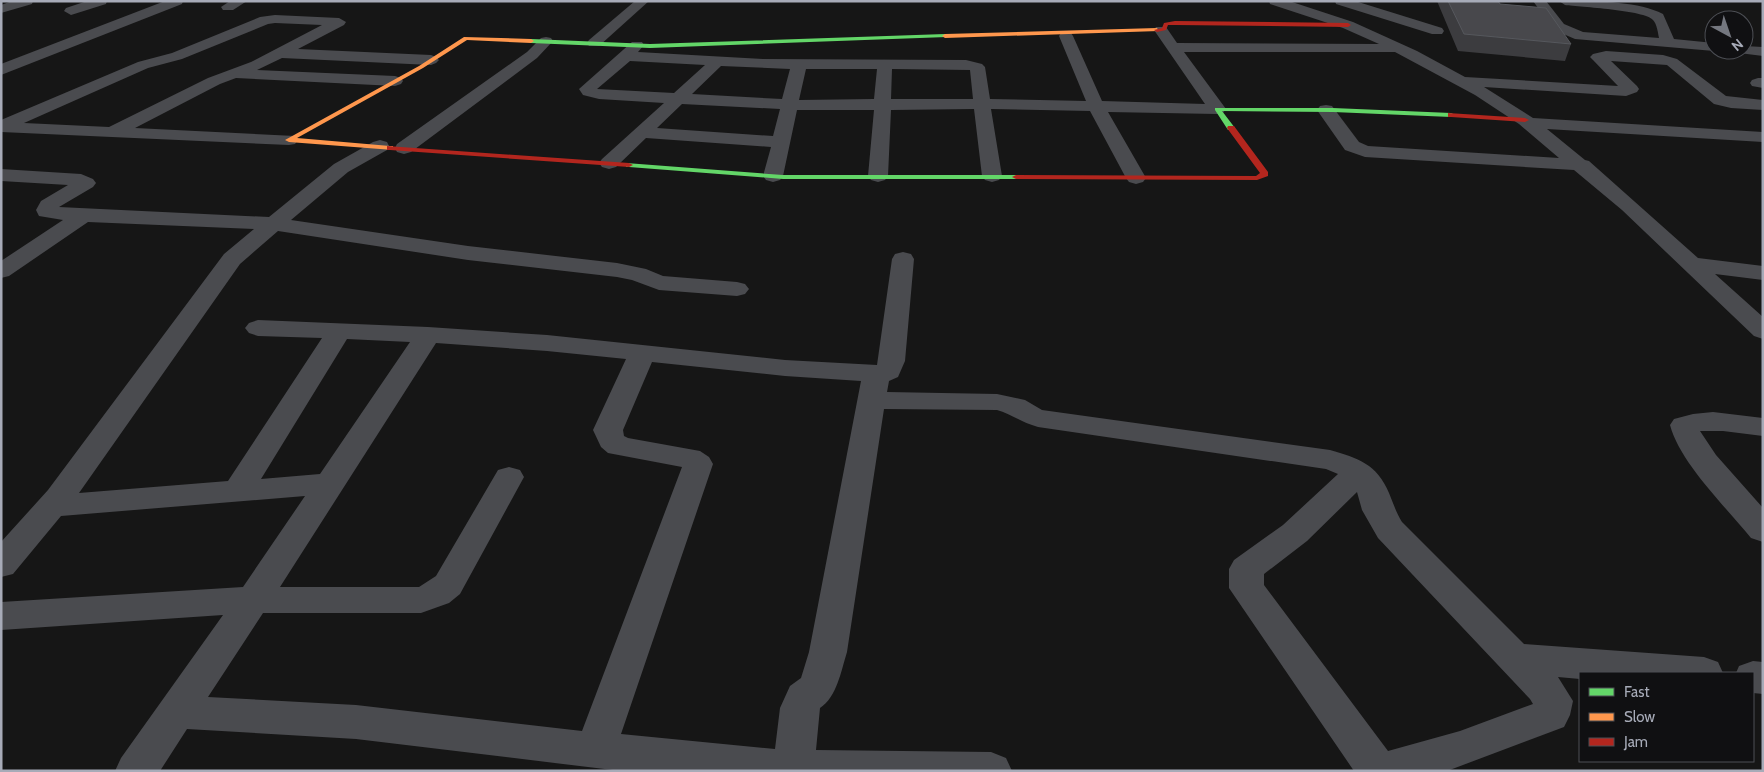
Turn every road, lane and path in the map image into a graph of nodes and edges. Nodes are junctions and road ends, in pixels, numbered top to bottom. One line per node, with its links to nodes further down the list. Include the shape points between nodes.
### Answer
1 (27, 1): 13 (street)
2 (102, 1): 14 (street)
3 (176, 1): 33 (street)
4 (241, 1): 11 (street)
5 (643, 1): 21 (street)
6 (1275, 1): 15 (street)
7 (1341, 1): 12 (street)
8 (1539, 1): 22 (street, via 1559,27 1569,32 1594,38)
9 (1565, 1): 22 (street, via 1654,14)
10 (1389, 3): 12 (street)
11 (228, 7)
12 (1363, 8): 15 (street); 18 (street)
13 (1, 9)
14 (71, 11)
15 (1323, 17): 16 (street)
16 (1348, 25): 17 (street, via 1175,23 1166,24); 25 (street)
17 (1161, 30): 24 (street); 26 (street, via 704,43)
18 (1437, 30)
19 (1066, 36): 42 (street)
20 (546, 41): 21 (street); 29 (street, via 466,38); 52 (street, via 532,55)
21 (594, 43): 26 (street)
22 (1668, 43): 23 (street)
23 (1704, 46)
24 (1173, 47): 25 (street); 43 (street)
25 (1402, 49): 36 (street)
26 (631, 50): 30 (street); 37 (street, via 587,89 589,92)
27 (177, 56): 28 (street); 28 (street, via 269,19 339,22); 46 (street, via 143,65)
28 (272, 56): 29 (street); 34 (street)
29 (431, 60): 35 (street)
30 (718, 61): 31 (street); 37 (street)
31 (799, 64): 32 (street); 40 (street)
32 (885, 64): 38 (street); 39 (street, via 977,67)
33 (1, 70)
34 (235, 74): 35 (street); 47 (street, via 214,81)
35 (395, 81): 50 (street)
36 (1459, 81): 41 (street, via 1631,89 1598,57 1602,55 1672,62 1720,100); 45 (street)
37 (677, 98): 40 (street); 48 (street)
38 (881, 104): 39 (street); 40 (street); 57 (street)
39 (981, 104): 42 (street); 58 (street)
40 (790, 105): 51 (street)
41 (1763, 105)
42 (1096, 106): 43 (street); 59 (street)
43 (1217, 109): 44 (street); 59 (street, via 1265,174 1263,176)
44 (1326, 110): 45 (street, via 1467,115); 54 (street, via 1352,146 1365,151)
45 (1527, 122): 49 (street); 54 (street)
46 (1, 128): 47 (street)
47 (115, 132): 50 (street)
48 (641, 132): 51 (street); 53 (street)
49 (1763, 137)
50 (289, 140): 52 (street)
51 (781, 142): 56 (street)
52 (392, 147): 53 (street); 61 (street, via 341,168)
53 (610, 163): 56 (street)
54 (1582, 165): 63 (street)
55 (1, 175): 60 (street, via 81,180 86,183 48,206 46,212)
56 (774, 176): 57 (street)
57 (878, 176): 58 (street)
58 (992, 176): 59 (street)
59 (1136, 178)
60 (84, 216): 61 (street); 64 (street)
61 (272, 224): 66 (street, via 616,270 638,274 659,283); 78 (street, via 232,259)
62 (903, 259): 72 (street, via 892,361)
63 (1692, 264): 65 (street); 68 (street)
64 (1, 270)
65 (1763, 273)
66 (737, 289)
67 (258, 328): 69 (street)
68 (1763, 331)
69 (339, 332): 70 (street); 77 (street)
70 (428, 335): 71 (street, via 547,343); 76 (street)
71 (642, 354): 72 (street); 86 (street, via 608,430 611,440 619,446 689,458 698,464)
72 (874, 387): 74 (street, via 1009,404 1038,418 1330,460); 87 (street, via 828,652 819,681 800,708)
73 (1763, 427): 79 (street, via 1692,422 1684,425 1694,447)
74 (1359, 472): 83 (street, via 1370,487 1390,530); 90 (street, via 1295,533 1246,569 1247,588)
75 (509, 476): 81 (street, via 448,585 437,594 421,600)
76 (330, 484): 77 (street); 81 (street)
77 (238, 491): 78 (street)
78 (52, 506): 80 (street)
79 (1763, 530)
80 (1, 565)
81 (253, 600): 82 (street); 85 (street)
82 (1, 616)
83 (1515, 658): 84 (street); 91 (street, via 1553,701 1550,715 1460,749)
84 (1691, 672)
85 (177, 712): 86 (street, via 356,722); 88 (street)
86 (595, 750): 87 (street)
87 (792, 770): 89 (street)
88 (136, 771)
89 (991, 771)
90 (1378, 771)
91 (1382, 771)

